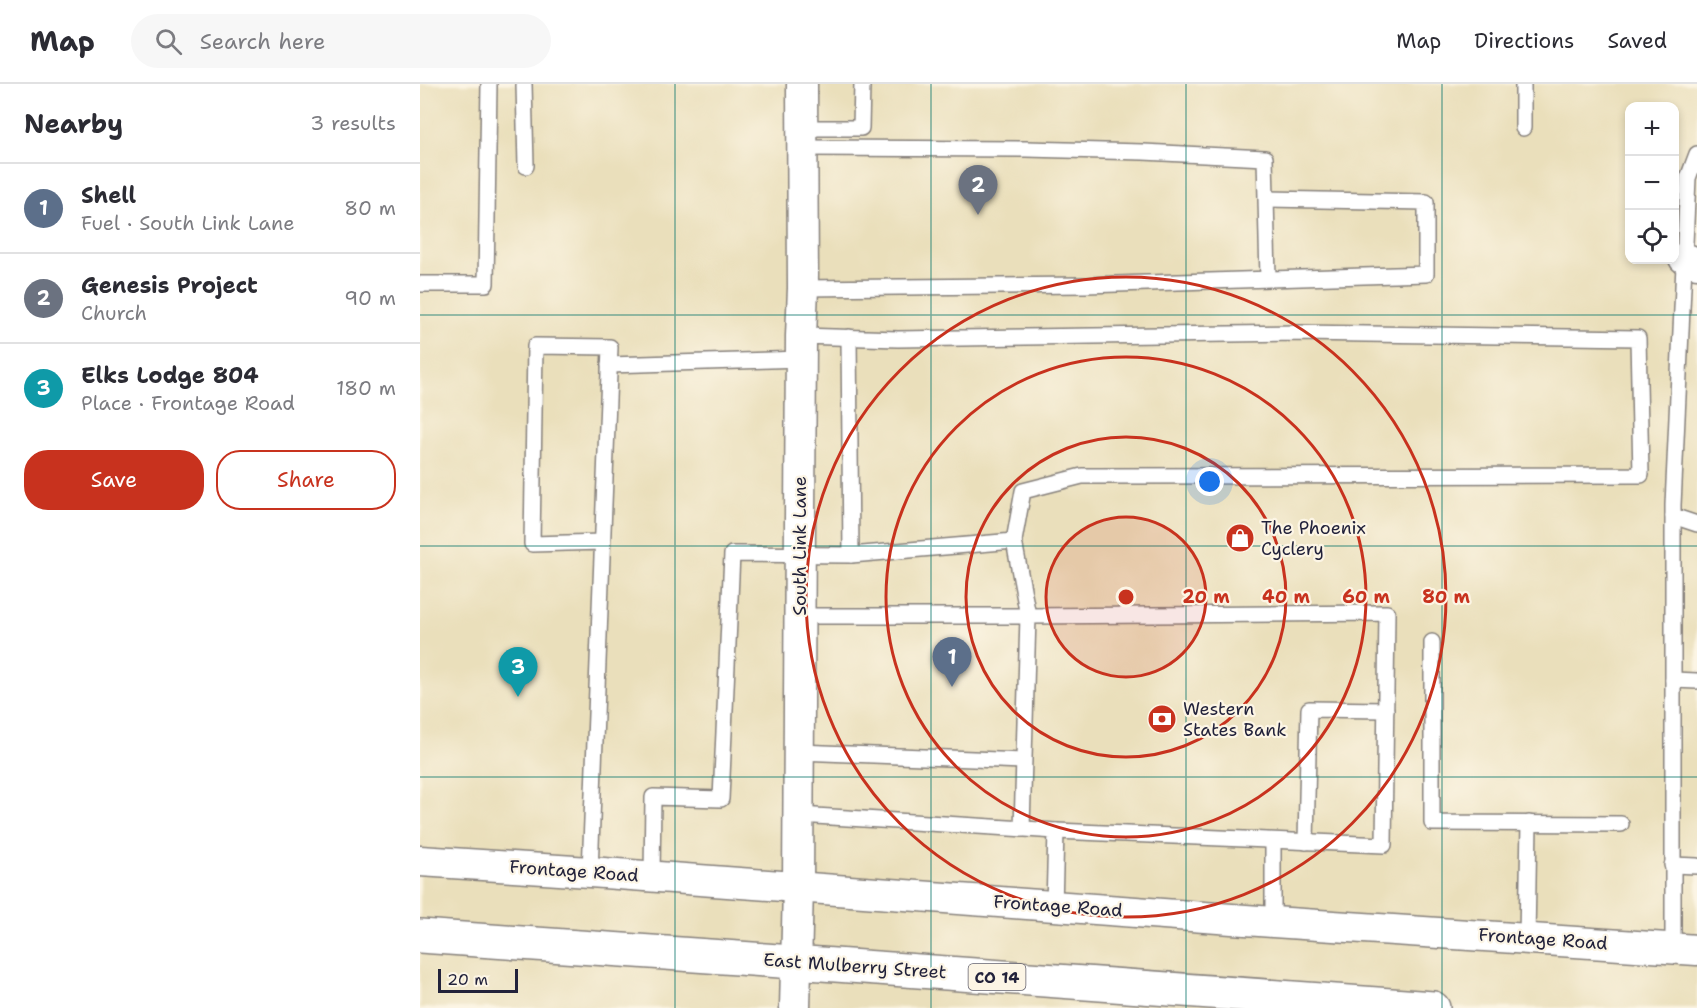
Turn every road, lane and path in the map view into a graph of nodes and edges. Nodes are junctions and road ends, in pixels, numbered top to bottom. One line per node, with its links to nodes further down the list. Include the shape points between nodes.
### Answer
1 (489, 84): 15 (lane, via 486,284)
2 (524, 84): 11 (lane)
3 (802, 84): 8 (street, South Link Lane)
4 (861, 84): 6 (lane)
5 (1523, 84): 7 (lane)
6 (861, 128): 8 (lane); 9 (lane)
7 (1523, 128)
8 (801, 138): 9 (lane); 16 (street, South Link Lane)
9 (861, 149): 12 (lane, via 1026,149 1265,158)
10 (1697, 154): 13 (lane, via 1688,177)
11 (526, 165)
12 (1267, 199): 14 (lane); 14 (lane, via 1426,202 1426,274)
13 (1691, 261): 20 (lane)
14 (1268, 278): 16 (lane, via 1086,285)
15 (420, 284)
16 (803, 288): 18 (street, South Link Lane)
17 (849, 337): 18 (lane); 22 (lane, via 1300,333 1638,338 1641,475 1082,476 1023,491); 25 (lane)
18 (801, 347): 19 (lane); 24 (street, South Link Lane)
19 (609, 365): 23 (lane); 23 (lane, via 610,347 535,346 532,544)
20 (1673, 516): 21 (lane); 29 (lane)
21 (1697, 524)
22 (1014, 541): 25 (lane); 27 (lane)
23 (602, 542): 44 (lane)
24 (800, 554): 25 (lane); 26 (street, South Link Lane); 45 (lane, via 732,554 721,799 653,797)
25 (851, 555)
26 (799, 616): 27 (lane); 32 (street, South Link Lane)
27 (1028, 616): 31 (lane, via 1387,613); 33 (lane)
28 (1432, 642): 35 (lane, via 1432,823)
29 (1673, 680): 30 (lane); 42 (lane)
30 (1697, 681)
31 (1386, 710): 40 (lane, via 1309,709); 40 (lane, via 1384,846)
32 (799, 752): 33 (lane); 34 (street, South Link Lane)
33 (1023, 761): 37 (lane)
34 (799, 815): 37 (lane); 46 (street, South Link Lane)
35 (1528, 823): 36 (lane); 50 (lane)
36 (1621, 824)
37 (1022, 829): 38 (lane)
38 (1056, 831): 39 (lane); 47 (lane)
39 (1273, 841): 40 (lane); 48 (lane)
40 (1306, 842)
41 (420, 861): 44 (street, Frontage Road)
42 (1672, 865): 43 (lane); 51 (lane)
43 (1697, 866)
44 (590, 872): 45 (street, Frontage Road)
45 (652, 876): 46 (street, Frontage Road)
46 (798, 887): 47 (street, Frontage Road); 52 (street, South Link Lane)
47 (1053, 906): 48 (street, Frontage Road)
48 (1273, 922): 50 (street, Frontage Road)
49 (420, 936): 52 (highway, East Mulberry Street / CO 14)
50 (1527, 938): 51 (street, Frontage Road)
51 (1685, 949)
52 (796, 962): 53 (street, South Link Lane); 54 (highway, East Mulberry Street / CO 14)
53 (795, 1008)
54 (1433, 1008)

